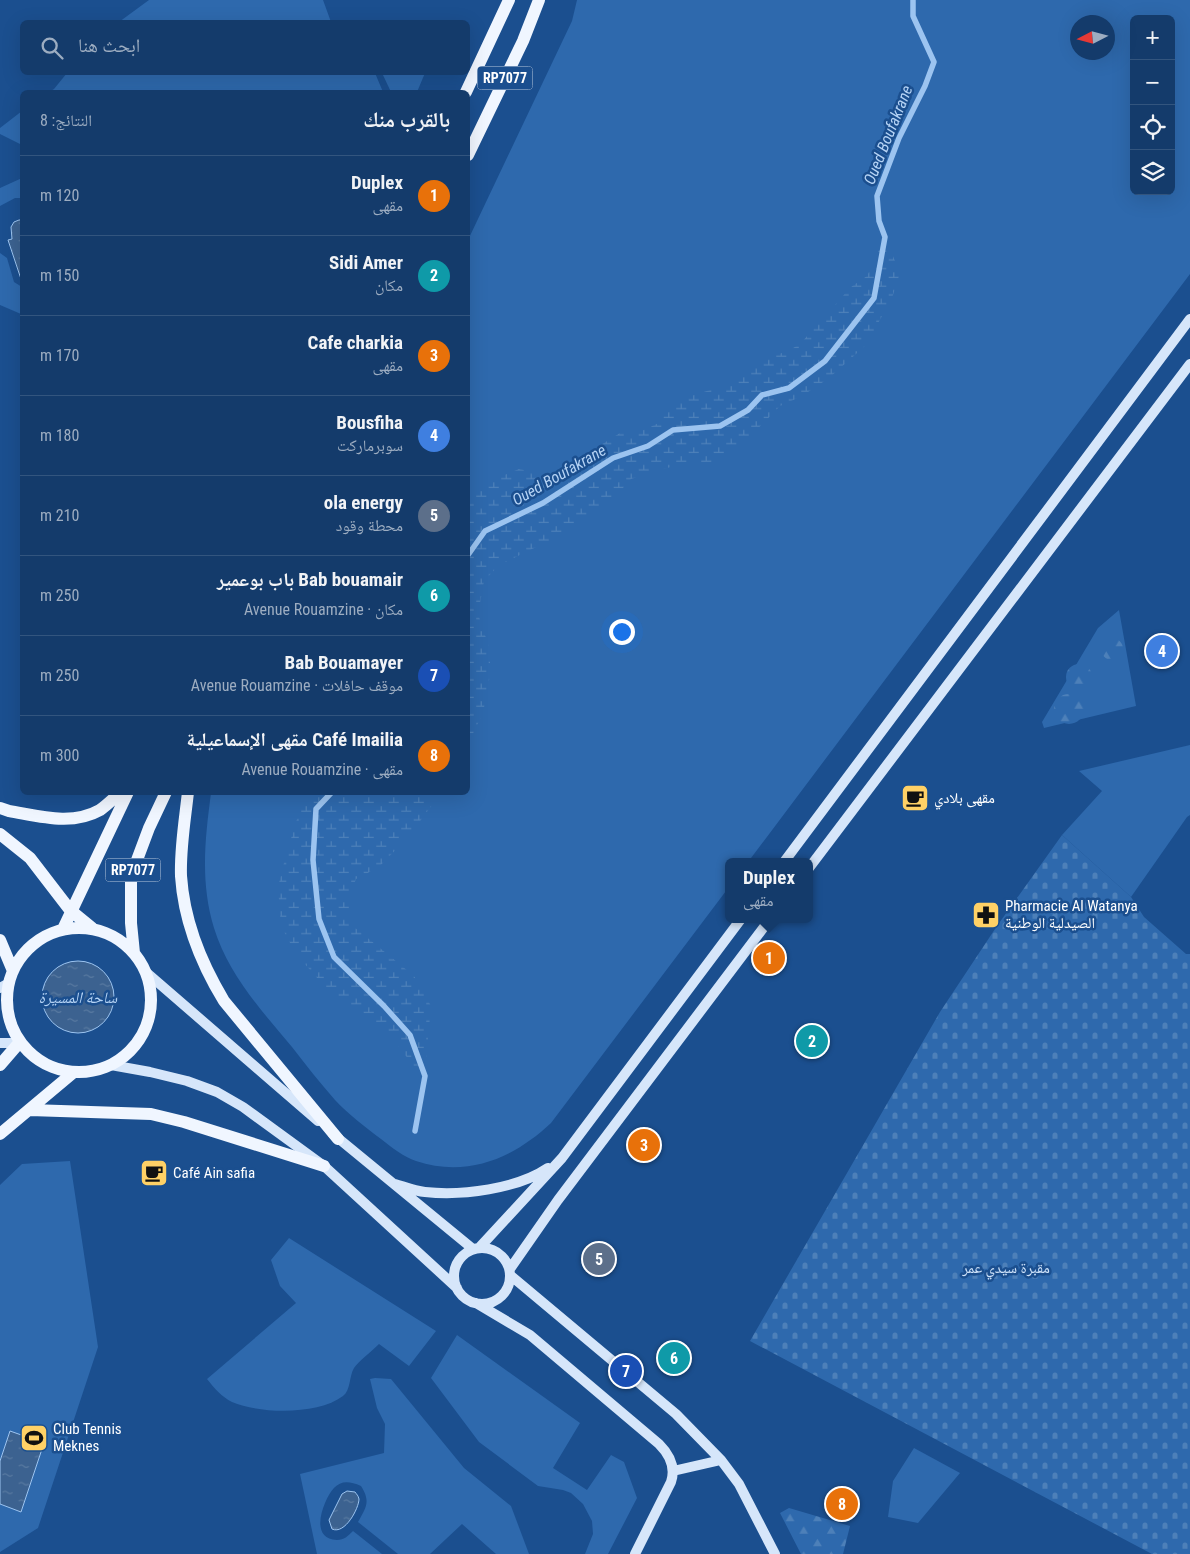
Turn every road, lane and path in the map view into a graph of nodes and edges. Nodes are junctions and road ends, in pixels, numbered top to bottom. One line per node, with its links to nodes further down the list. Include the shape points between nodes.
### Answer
1 (509, 0): 3 (main road, RP7077)
2 (539, 0): 4 (main road, RP7077, via 523,41)
3 (467, 90)
4 (470, 150)
5 (1190, 319): 13 (main road)
6 (1190, 364): 14 (main road)
7 (117, 795): 11 (main road, via 101,809 72,819)
8 (127, 795): 15 (main road, RP7077)
9 (165, 795): 21 (main road, RP7077, via 131,876)
10 (188, 795): 31 (main road, via 181,876 186,911 210,979 224,1002)
11 (0, 808)
12 (0, 834): 15 (main road, via 30,858)
13 (787, 858)
14 (813, 863)
15 (70, 910): 18 (main road); 19 (main road, RP7077)
16 (738, 923): 32 (main road)
17 (767, 923): 36 (main road, via 558,1200)
18 (92, 928): 19 (main road, RP7077); 21 (main road, RP7077, via 122,941)
19 (62, 929): 23 (main road, RP7077, via 42,937 25,952)
20 (0, 940): 23 (main road)
21 (134, 953): 22 (main road, RP7077)
22 (147, 973): 27 (main road, RP7077, via 152,994 150,1016 142,1036 129,1053); 31 (main road)
23 (7, 980): 25 (main road, RP7077, via 10,1020)
24 (0, 1043): 25 (main road)
25 (19, 1043): 26 (main road); 28 (main road, RP7077, via 33,1057 51,1067)
26 (0, 1065)
27 (111, 1065): 28 (main road, RP7077); 33 (main road, via 187,1081 217,1092)
28 (74, 1072): 29 (main road)
29 (30, 1110): 30 (main road); 33 (main road, via 151,1114)
30 (0, 1134)
31 (338, 1139): 34 (main road)
32 (562, 1158): 34 (main road, via 540,1173 481,1191 424,1192); 35 (main road)
33 (324, 1166): 37 (main road)
34 (392, 1183): 35 (main road)
35 (476, 1248): 36 (main road, via 487,1248 501,1255); 37 (main road, via 458,1261 454,1279)
36 (510, 1272): 38 (main road, via 506,1292 500,1298); 39 (main road, via 676,1414)
37 (457, 1288): 38 (main road)
38 (476, 1304): 40 (main road, via 530,1335 659,1444)
39 (722, 1460): 40 (main road); 42 (main road, via 740,1484)
40 (674, 1471): 41 (main road, via 667,1493)
41 (635, 1554)
42 (776, 1554)

